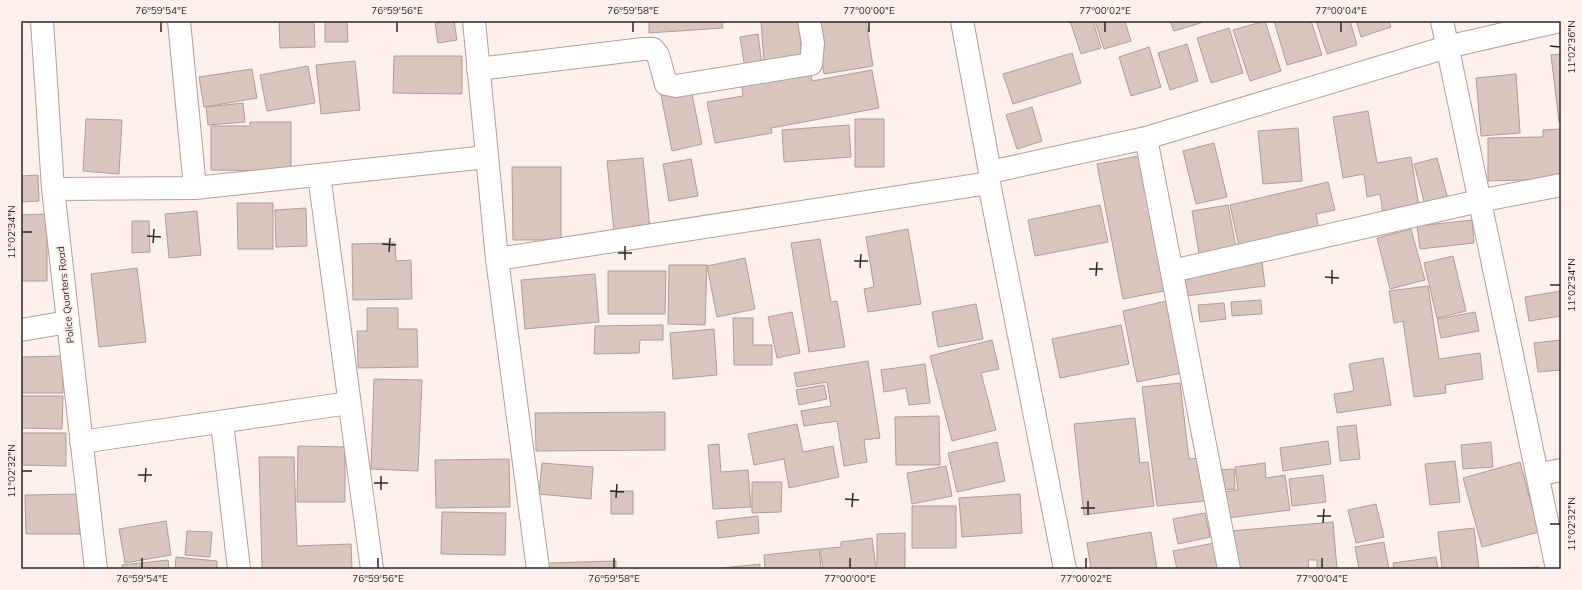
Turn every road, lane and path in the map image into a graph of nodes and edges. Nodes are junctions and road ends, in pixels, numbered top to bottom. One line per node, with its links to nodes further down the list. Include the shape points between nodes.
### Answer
1 (42, 21): 16 (street, Police Quarters Road)
2 (179, 21): 15 (street)
3 (474, 21): 9 (street)
4 (809, 21): 9 (street, via 813,43 811,64 676,86 666,84 658,55 653,49)
5 (962, 21): 13 (street)
6 (1442, 21): 8 (street)
7 (1560, 21): 8 (street)
8 (1447, 47): 10 (street); 17 (street)
9 (478, 69): 11 (street)
10 (1146, 138): 13 (street); 19 (street)
11 (487, 157): 12 (street); 18 (street)
12 (319, 175): 15 (street); 22 (street)
13 (990, 178): 18 (street); 31 (street)
14 (1561, 185): 17 (street)
15 (195, 188): 16 (street)
16 (53, 189): 20 (street, Police Quarters Road)
17 (1479, 201): 19 (street); 26 (street)
18 (497, 258): 30 (street)
19 (1172, 271): 32 (street)
20 (68, 322): 21 (street); 24 (street, Police Quarters Road)
21 (21, 330)
22 (349, 403): 23 (street); 29 (street)
23 (222, 422): 24 (street); 28 (street)
24 (81, 442): 27 (street, Police Quarters Road)
25 (1561, 470): 26 (street)
26 (1537, 476): 33 (street)
27 (96, 569)
28 (239, 569)
29 (372, 569)
30 (538, 569)
31 (1064, 569)
32 (1229, 569)
33 (1557, 569)

